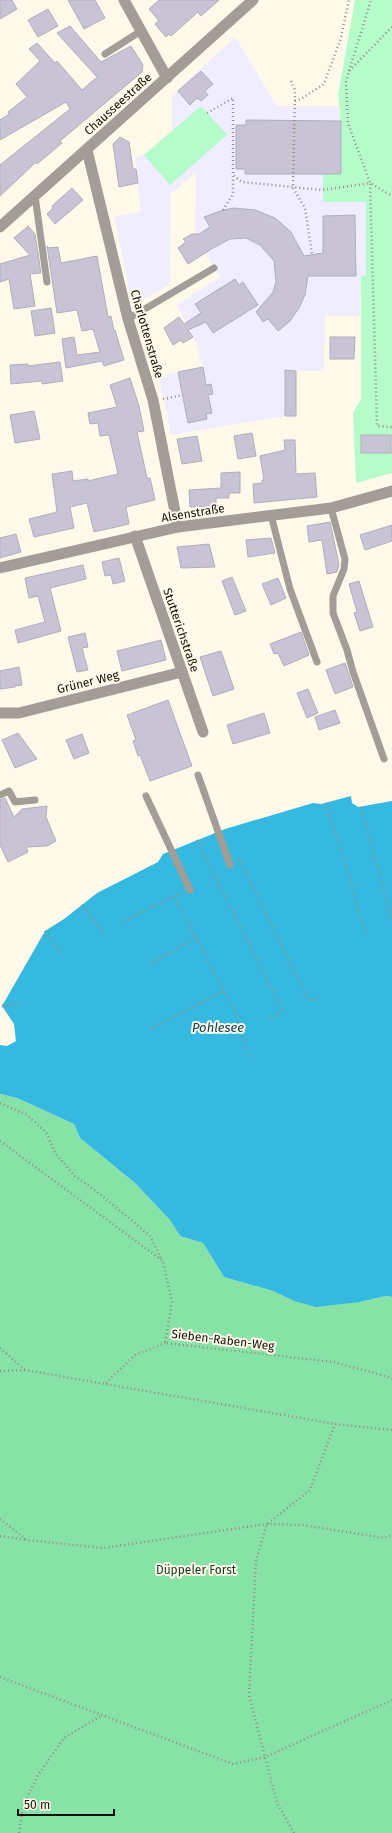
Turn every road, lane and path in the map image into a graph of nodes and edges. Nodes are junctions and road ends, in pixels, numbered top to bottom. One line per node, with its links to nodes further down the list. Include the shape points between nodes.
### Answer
1 (124, 0): 6 (street)
2 (253, 0): 9 (street, Chausseestraße)
3 (349, 0): 11 (path, via 340,41 324,84)
4 (371, 0): 8 (path)
5 (392, 27): 8 (path)
6 (141, 31): 7 (lane); 9 (street)
7 (105, 54)
8 (349, 71): 15 (path, via 346,82 348,123)
9 (167, 78): 13 (street, Chausseestraße)
10 (291, 81): 11 (path, via 295,90)
11 (295, 101): 16 (path)
12 (207, 113): 14 (path, via 233,98)
13 (87, 150): 17 (street, Chausseestraße); 24 (street, Charlottenstraße)
14 (233, 175): 16 (path, via 242,182); 19 (path, via 233,194)
15 (370, 183): 16 (path, via 323,190); 18 (path); 27 (path, via 377,426)
16 (293, 188): 21 (path, via 305,208)
17 (35, 196): 20 (street, Chausseestraße); 23 (lane)
18 (392, 196)
19 (223, 210)
20 (0, 227)
21 (312, 254)
22 (214, 268): 24 (lane)
23 (47, 282)
24 (128, 319): 26 (street, Charlottenstraße)
25 (183, 395): 26 (path)
26 (153, 400): 31 (street, Charlottenstraße)
27 (392, 426)
28 (392, 491): 29 (street, Alsenstraße)
29 (331, 508): 30 (street, Alsenstraße); 38 (lane, via 345,559 344,569 333,596 333,613)
30 (271, 515): 31 (street, Alsenstraße); 34 (lane, via 290,589)
31 (178, 526): 32 (street, Alsenstraße)
32 (135, 536): 33 (street, Alsenstraße); 35 (street, Stutterichstraße)
33 (0, 568)
34 (317, 662)
35 (182, 672): 36 (street, Grüner Weg, via 19,713); 37 (street, Stutterichstraße)
36 (0, 713)
37 (203, 732)
38 (384, 759)
39 (198, 775): 47 (lane)
40 (0, 795): 42 (lane, via 10,791 15,802)
41 (146, 796): 49 (lane)
42 (35, 800)
43 (326, 803): 56 (path)
44 (361, 807): 52 (path)
45 (197, 840): 64 (path, via 283,1012)
46 (239, 858): 61 (path, via 309,1001)
47 (230, 865)
48 (178, 886): 50 (path, via 181,892)
49 (190, 890)
50 (174, 896): 53 (path); 57 (path)
51 (82, 905): 55 (path)
52 (392, 920)
53 (121, 923)
54 (45, 931): 58 (path)
55 (105, 936)
56 (366, 936)
57 (196, 938): 59 (path); 60 (path)
58 (60, 953)
59 (149, 964)
60 (224, 991): 65 (path); 66 (path, via 235,1012)
61 (319, 997)
62 (20, 1004): 63 (path)
63 (2, 1006)
64 (271, 1018)
65 (150, 1029)
66 (250, 1058)
67 (0, 1103): 69 (path, Sieben-Raben-Weg, via 27,1115 46,1132 55,1153 75,1176 106,1198 150,1236)
68 (0, 1141): 69 (path)
69 (163, 1261): 70 (path, Sieben-Raben-Weg, via 172,1302)
70 (165, 1343): 74 (path, Sieben-Raben-Weg, via 334,1362); 75 (path, via 135,1355)
71 (0, 1348): 72 (path)
72 (25, 1370): 73 (path); 75 (path)
73 (0, 1371)
74 (392, 1380)
75 (105, 1383): 76 (path)
76 (335, 1424): 77 (path); 79 (path, via 310,1490)
77 (392, 1430)
78 (0, 1519): 82 (path)
79 (267, 1524): 80 (path, via 303,1525 384,1538); 82 (path, via 103,1548); 86 (path, via 256,1560 249,1695)
80 (392, 1535)
81 (0, 1536): 82 (path)
82 (27, 1540)
83 (0, 1677): 85 (path)
84 (392, 1700): 86 (path)
85 (102, 1715): 86 (path, via 233,1764); 87 (path, via 64,1738 38,1775 23,1806)
86 (264, 1757): 88 (path, via 277,1803)
87 (19, 1833)
88 (294, 1833)

